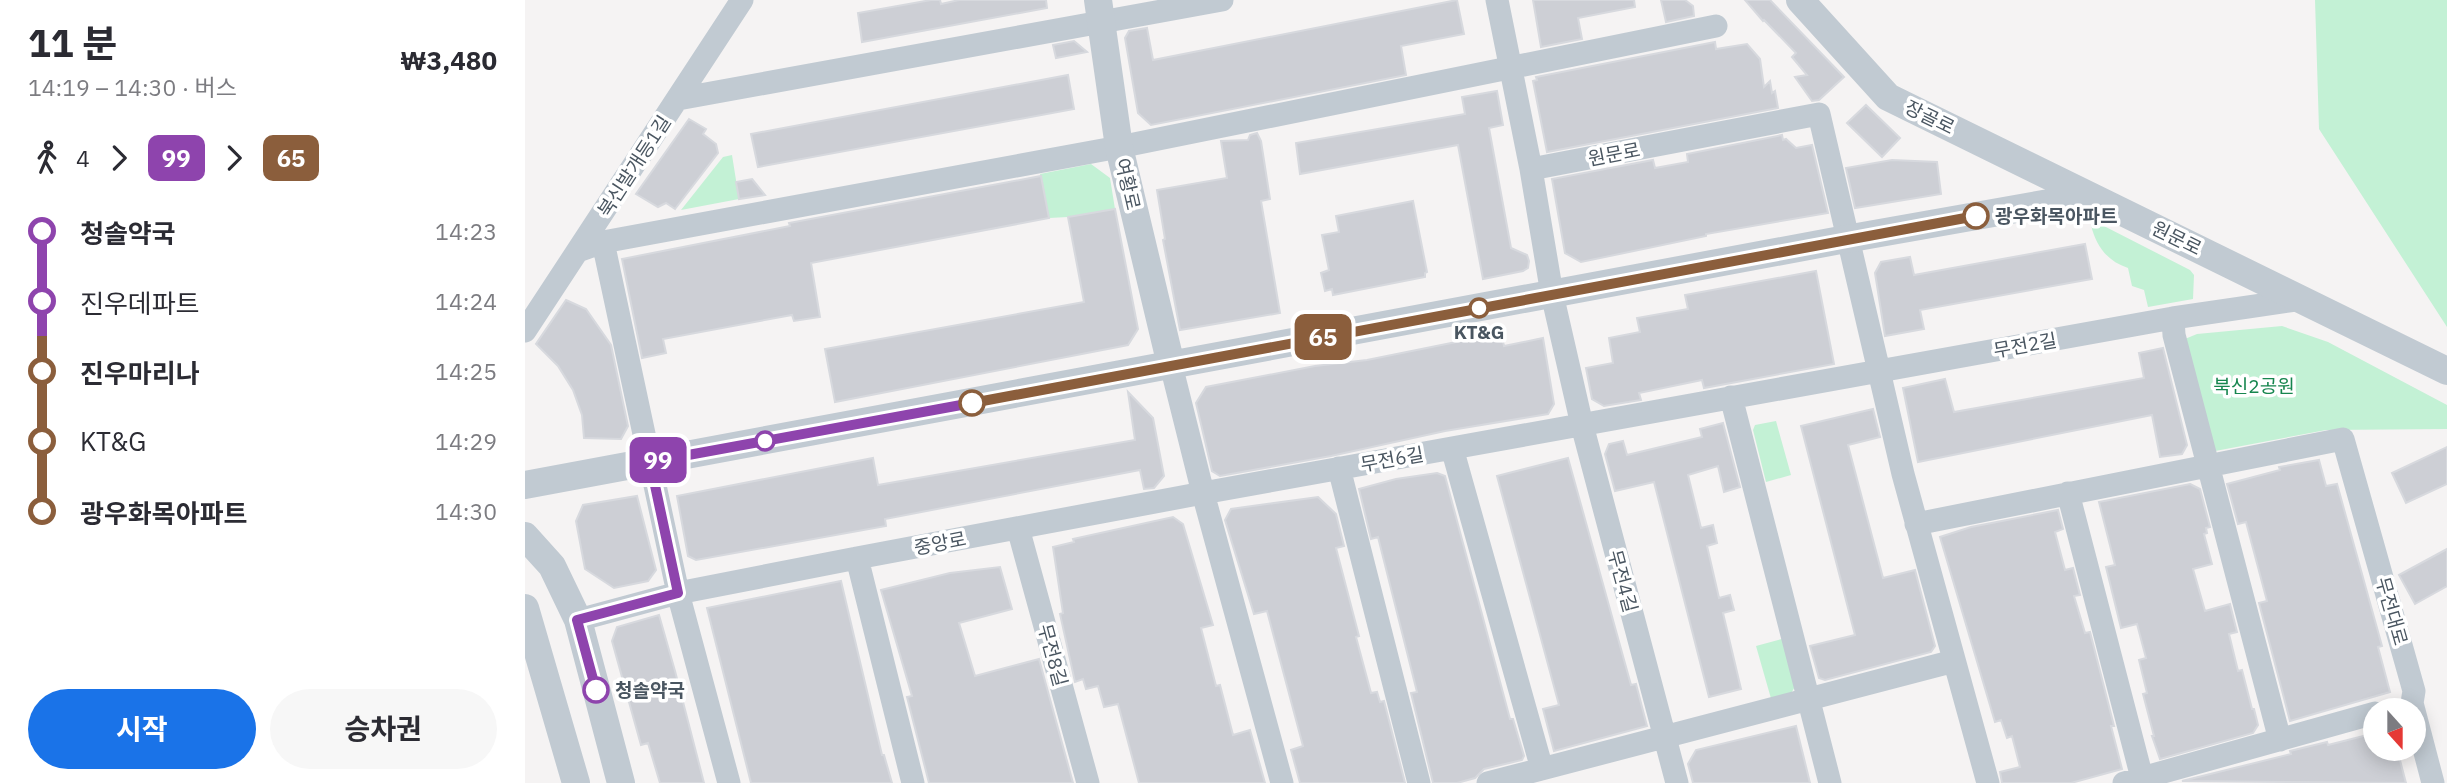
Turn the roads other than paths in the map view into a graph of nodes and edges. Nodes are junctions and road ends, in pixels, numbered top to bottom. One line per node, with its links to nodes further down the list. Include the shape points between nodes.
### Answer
1 (742, 0): 8 (street, 북신발개등1길)
2 (1222, 0): 5 (street)
3 (1497, 0): 7 (street, 무전4길)
4 (1800, 0): 11 (street, 장골로, via 1888,97)
5 (1100, 11): 8 (street); 9 (street, 여황로)
6 (1716, 26): 7 (street)
7 (1510, 69): 9 (street); 10 (street, 무전4길)
8 (678, 99): 14 (street, 북신발개등1길)
9 (1119, 147): 13 (street); 19 (street, 여황로)
10 (1531, 169): 12 (street, 원문로, via 1819,114); 15 (street, 무전4길)
11 (2089, 196): 12 (street); 16 (street, 원문로)
12 (1846, 239): 15 (street); 21 (street)
13 (603, 242): 14 (street); 25 (street)
14 (578, 251): 18 (street, 북신발개등1길)
15 (1552, 294): 19 (street); 23 (street, 무전4길)
16 (2303, 299): 17 (street, 무전2길); 20 (street, 원문로)
17 (2173, 318): 21 (street, 무전2길); 26 (street)
18 (525, 331)
19 (1171, 365): 25 (street); 29 (street)
20 (2444, 368)
21 (1877, 371): 22 (street); 31 (street)
22 (1731, 397): 23 (street); 40 (street)
23 (1582, 425): 24 (street, 무전6길); 42 (street, 무전4길)
24 (1453, 448): 27 (street, 무전6길); 45 (street)
25 (650, 462): 28 (street); 35 (street)
26 (2207, 466): 30 (street); 39 (street, 무전대로, via 2343,439); 43 (street)
27 (1339, 468): 29 (street, 무전6길); 53 (street)
28 (525, 485)
29 (1203, 493): 32 (street, 중앙로); 52 (street)
30 (2068, 493): 31 (street); 46 (street)
31 (1916, 524): 38 (street)
32 (1019, 528): 34 (street, 중앙로); 51 (street, 무전8길)
33 (525, 536): 37 (street, via 552,566)
34 (857, 558): 35 (street, 중앙로); 50 (street)
35 (678, 593): 37 (street, 중앙로); 49 (street)
36 (525, 608): 47 (street)
37 (577, 620): 48 (street)
38 (1954, 661): 40 (street); 57 (street)
39 (2413, 698)
40 (1807, 699): 42 (street); 56 (street)
41 (2363, 716): 43 (street)
42 (1665, 736): 45 (street); 55 (street, 무전4길)
43 (2280, 740): 46 (street)
44 (2426, 756): 58 (street, 무전대로)
45 (1542, 769): 54 (street)
46 (2133, 781)
47 (576, 783)
48 (621, 783)
49 (729, 783)
50 (913, 783)
51 (1088, 783)
52 (1282, 783)
53 (1419, 783)
54 (1488, 783)
55 (1677, 783)
56 (1831, 783)
57 (1988, 783)
58 (2433, 783)

